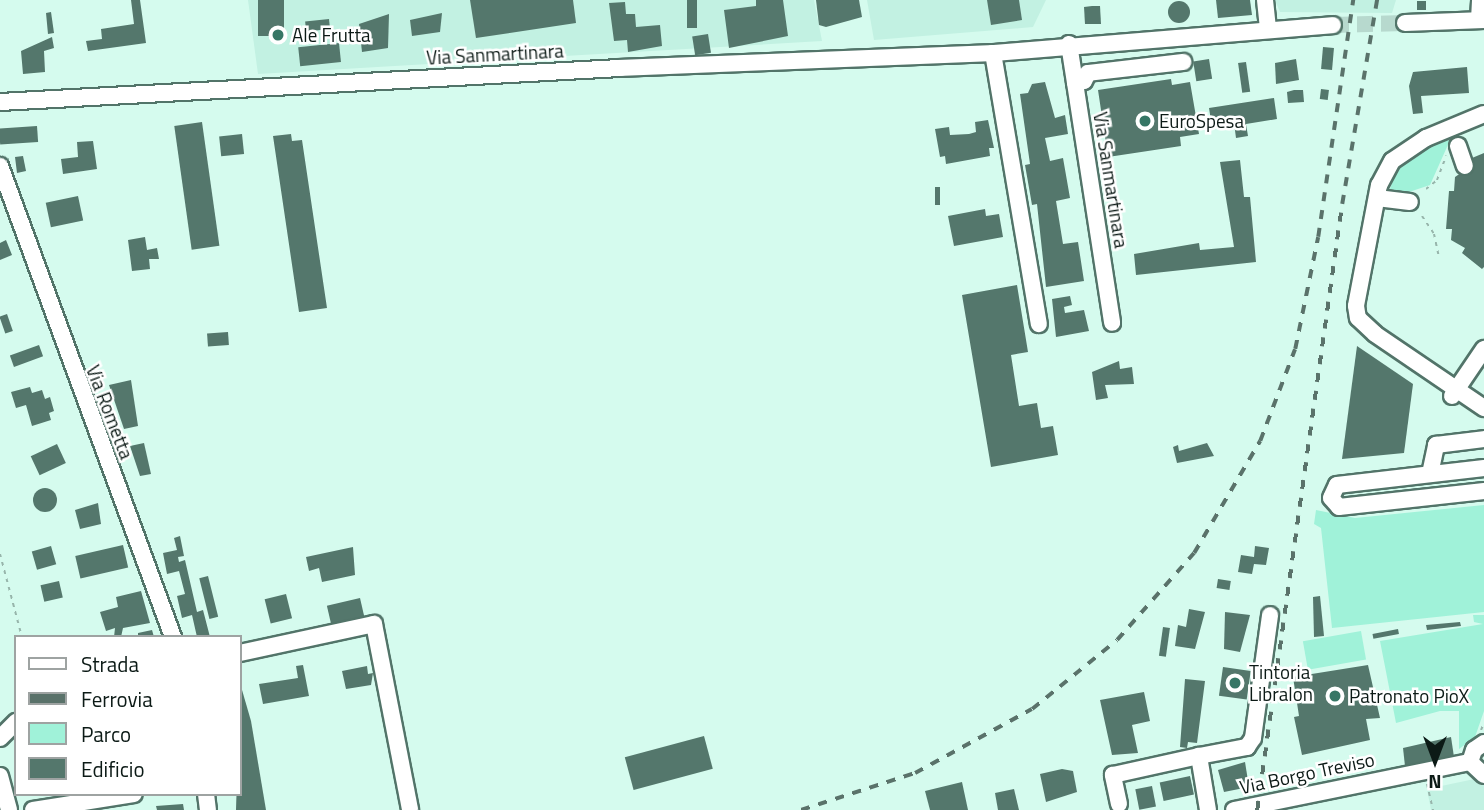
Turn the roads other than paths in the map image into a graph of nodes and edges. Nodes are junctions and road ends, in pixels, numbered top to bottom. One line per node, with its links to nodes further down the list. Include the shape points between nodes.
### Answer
1 (1265, 0): 6 (street)
2 (1480, 0): 3 (street)
3 (1482, 20): 4 (street)
4 (1405, 23)
5 (1333, 25): 6 (street, Via Sanmartinara)
6 (1268, 28): 7 (street, Via Sanmartinara)
7 (1069, 44): 8 (street, Via Sanmartinara); 10 (street, Via Sanmartinara)
8 (993, 54): 11 (street, Via Sanmartinara, via 620,68); 20 (street)
9 (1182, 62): 10 (street, via 1088,73 1084,81)
10 (1075, 83): 19 (street, Via Sanmartinara)
11 (0, 102)
12 (1484, 114): 17 (street, via 1407,147 1384,173)
13 (1458, 145): 15 (street)
14 (0, 166): 16 (street, Via Rometta)
15 (1465, 166)
16 (5, 195): 29 (street, Via Rometta, via 150,565)
17 (1377, 198): 18 (street); 22 (street, via 1357,293 1358,318)
18 (1410, 202)
19 (1112, 323)
20 (1039, 324)
21 (1484, 349): 22 (street)
22 (1454, 392): 23 (street)
23 (1484, 407)
24 (1484, 439): 26 (street, via 1436,445)
25 (1484, 468): 26 (street)
26 (1430, 474): 27 (street, via 1336,485 1331,498 1339,507)
27 (1484, 491)
28 (1270, 615): 34 (street, via 1253,738 1247,747)
29 (172, 635)
30 (242, 653): 43 (street, via 374,624)
31 (14, 724): 32 (street)
32 (0, 738)
33 (1484, 743): 35 (street, via 1474,750)
34 (1199, 756): 39 (street, via 1113,775); 44 (street)
35 (1470, 762): 36 (street); 40 (street, Via Borgo Treviso)
36 (1484, 775)
37 (0, 776): 41 (street)
38 (121, 796): 42 (street)
39 (1118, 804)
40 (1293, 804): 45 (street, Via Borgo Treviso)
41 (9, 810)
42 (33, 810)
43 (410, 810)
44 (1208, 810)
45 (1238, 810)

